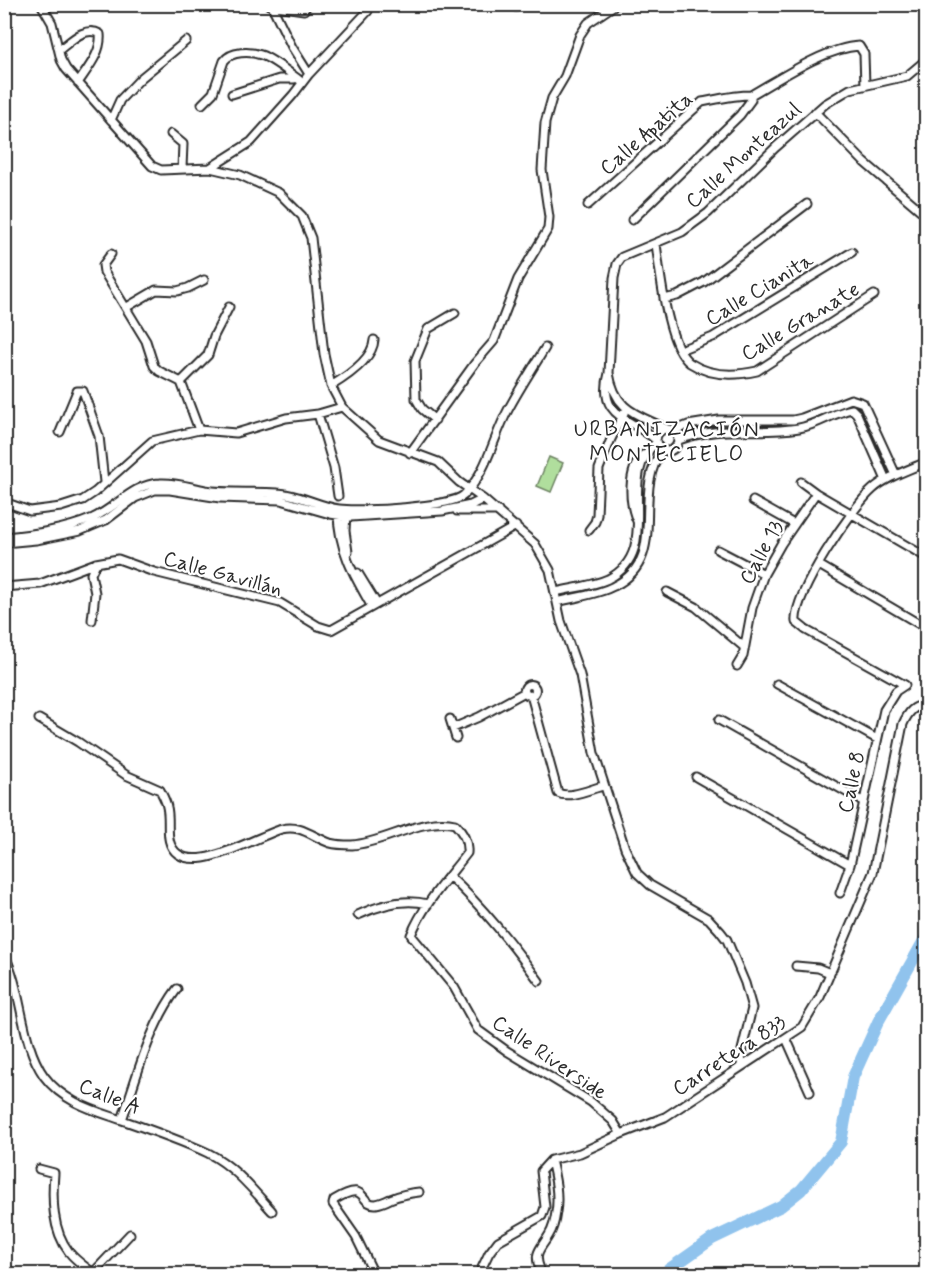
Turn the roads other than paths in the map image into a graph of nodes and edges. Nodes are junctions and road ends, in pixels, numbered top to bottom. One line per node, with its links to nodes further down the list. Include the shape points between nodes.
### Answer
1 (41, 4): 7 (street, via 52,23)
2 (308, 4): 4 (street, via 304,10)
3 (616, 4): 44 (street, via 588,23 579,35 565,76 552,98 545,123 542,170 548,229 518,279 494,341)
4 (270, 5): 9 (street)
5 (368, 11): 9 (street)
6 (186, 40): 17 (street, via 120,100)
7 (58, 50): 10 (street, via 66,69); 10 (street, via 83,33 100,34 94,58)
8 (927, 60): 12 (street, Calle Monteazul, via 907,76)
9 (309, 74): 11 (street)
10 (78, 82): 17 (street)
11 (302, 82): 13 (street, via 286,78); 15 (street, via 262,55 235,54 224,61 213,93); 20 (street, via 251,142)
12 (865, 86): 14 (street, Calle Apatita, via 864,54 859,46 831,52); 16 (street, Calle Monteazul, via 850,89)
13 (232, 94)
14 (751, 95): 22 (street, Calle Apatita, via 702,102); 24 (street, via 740,115)
15 (202, 104)
16 (814, 112): 23 (street, via 864,162); 25 (street, Calle Monteazul, via 708,213 682,232)
17 (111, 120): 19 (street, via 152,166 160,170)
18 (171, 134): 19 (street, via 183,144)
19 (182, 168): 20 (street)
20 (210, 168): 39 (street, via 240,175 279,193 302,216 311,238)
21 (807, 204): 30 (street, via 704,282)
22 (588, 205)
23 (927, 215)
24 (632, 220)
25 (656, 244): 30 (street); 37 (street, Calle Monteazul, via 629,253 617,264)
26 (852, 252): 36 (street, Calle Cianita, via 713,337)
27 (111, 254): 31 (street, via 103,265 104,272)
28 (204, 280): 31 (street, via 177,291 156,290)
29 (874, 295): 36 (street, Calle Granate, via 757,371 722,375 689,362)
30 (664, 299): 36 (street)
31 (127, 307): 38 (street, via 146,341 154,366)
32 (229, 307): 38 (street, via 208,355)
33 (455, 313): 44 (street, via 428,329 415,361 416,399)
34 (374, 340): 39 (street, via 371,352)
35 (545, 348): 57 (street, via 507,411 485,464)
36 (680, 350)
37 (609, 373): 41 (street, Calle Monteazul, via 617,400); 43 (street, Calle Monteazul, via 606,397)
38 (181, 382): 45 (street)
39 (331, 386): 40 (street)
40 (342, 407): 42 (street); 51 (street, via 379,440)
41 (627, 408): 43 (street); 46 (street)
42 (318, 414): 45 (street, via 286,418 236,433); 59 (street)
43 (622, 417): 49 (street, Calle Monteazul); 69 (street, via 600,469 597,515)
44 (435, 420): 51 (street)
45 (200, 430): 55 (street, via 152,441)
46 (670, 430): 48 (street); 49 (street, via 658,433); 53 (street, via 719,420 802,418 851,399 863,403)
47 (60, 432): 55 (street, via 77,391 83,391 99,436)
48 (678, 440): 50 (street, via 675,449); 54 (street, via 720,430 800,428 852,409)
49 (656, 441): 50 (street); 78 (street, via 639,473 637,541 627,564 605,580)
50 (662, 451): 80 (street, via 649,481 647,542 642,560 632,574 615,586)
51 (410, 453): 57 (street, via 438,462)
52 (927, 462): 53 (street)
53 (896, 475): 54 (street)
54 (886, 480): 66 (street)
55 (104, 482): 62 (street, via 83,500 48,510 30,511)
56 (801, 482): 58 (street)
57 (469, 489): 60 (street); 63 (street)
58 (816, 493): 66 (street); 67 (street, Calle 13)
59 (338, 496)
60 (480, 497): 63 (street, via 471,505); 64 (street)
61 (753, 501): 67 (street)
62 (4, 502)
63 (441, 507): 64 (street); 65 (street)
64 (498, 512): 68 (street)
65 (342, 513): 70 (street, via 278,493 153,483 78,524); 71 (street, via 291,501 155,490 80,531); 81 (street, via 343,552)
66 (852, 513): 73 (street); 75 (street)
67 (794, 524): 76 (street, Calle 13)
68 (516, 526): 78 (street, via 535,544 550,570); 81 (street, Calle Gavillán)
69 (589, 530)
70 (4, 537)
71 (4, 543)
72 (718, 550): 76 (street)
73 (927, 556)
74 (96, 562): 77 (street, Calle Gavillán, via 39,584); 81 (street, Calle Gavillán, via 118,559 154,572 280,603 331,630); 82 (street, via 92,574)
75 (819, 565): 83 (street); 93 (street, Calle 8, via 803,591 796,622 905,686 896,691 884,710)
76 (764, 574): 84 (street, Calle 13)
77 (4, 587)
78 (555, 592): 80 (street)
79 (667, 592): 84 (street, via 696,607)
80 (557, 602): 95 (street, via 580,675)
81 (375, 606)
82 (92, 620)
83 (927, 628)
84 (744, 647): 85 (street, Calle 13)
85 (737, 666)
86 (777, 684): 93 (street)
87 (927, 706): 104 (street, Carretera 833, via 911,710 903,724 873,873)
88 (450, 718): 91 (street)
89 (39, 719): 98 (street, Calle Riverside, via 126,775 160,790 167,807 169,843 190,860 219,854 284,829 302,830 330,843 351,845 438,822 454,824 467,845 467,853)
90 (719, 720): 96 (street)
91 (453, 728): 92 (street); 95 (street, via 528,694 558,793 567,795)
92 (456, 738)
93 (877, 739): 96 (street, Calle 8)
94 (696, 777): 97 (street)
95 (603, 786): 108 (street, via 638,873 650,885 709,919 728,940 752,1008)
96 (864, 802): 97 (street, Calle 8)
97 (850, 865): 99 (street, Calle 8)
98 (449, 876): 100 (street, Calle Riverside); 105 (street, via 474,898)
99 (840, 893)
100 (428, 904): 101 (street, via 380,905); 111 (street, Calle Riverside, via 411,934 454,987 478,1030 591,1102 613,1121)
101 (358, 915)
102 (4, 954): 110 (street, Calle A, via 42,1074 57,1091 82,1106)
103 (796, 966): 104 (street)
104 (830, 973): 107 (street, Carretera 833, via 810,1017)
105 (539, 981)
106 (177, 989): 110 (street, via 166,1003)
107 (786, 1038): 108 (street, Carretera 833); 109 (street)
108 (741, 1066): 111 (street, Carretera 833, via 665,1117)
109 (810, 1092)
110 (122, 1120): 115 (street, Calle A, via 229,1165)
111 (621, 1134): 112 (street, Carretera 833, via 580,1153)
112 (551, 1160): 118 (street, via 556,1211 551,1233 538,1251); 121 (street, via 541,1172 545,1207 542,1216 498,1241)
113 (39, 1169): 119 (street, via 54,1173 53,1206 62,1241 69,1253)
114 (419, 1192): 120 (street, via 376,1204 358,1191 334,1200)
115 (272, 1211)
116 (130, 1234): 119 (street)
117 (927, 1266): 122 (street)
118 (540, 1269)
119 (94, 1274)
120 (374, 1275)
121 (479, 1275)
122 (923, 1275)

